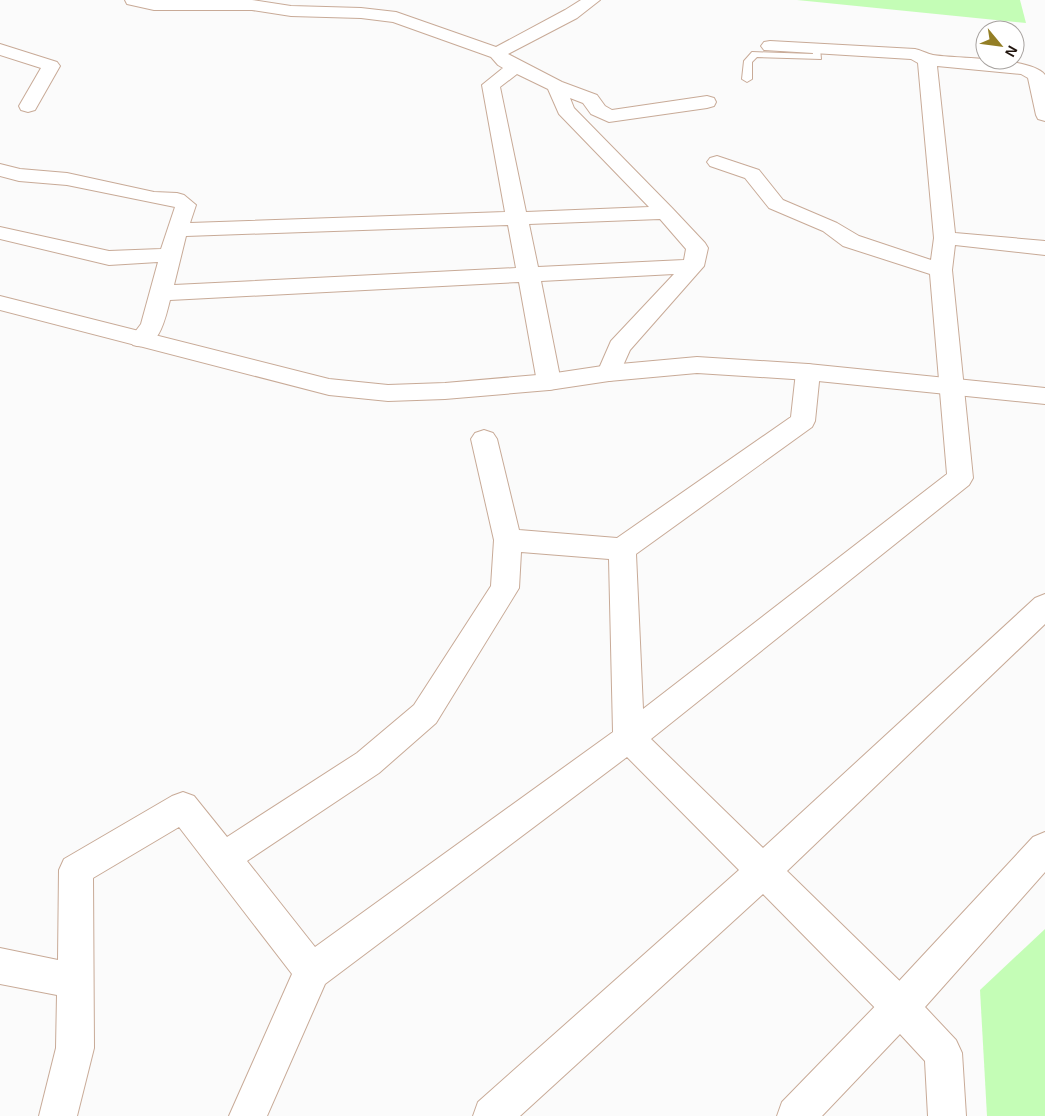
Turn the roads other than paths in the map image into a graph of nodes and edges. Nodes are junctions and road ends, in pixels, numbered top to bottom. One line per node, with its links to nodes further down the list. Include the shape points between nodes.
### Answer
1 (133, 0): 3 (street, via 154,5)
2 (592, 0): 7 (street)
3 (256, 2): 7 (street, via 291,11 396,17)
4 (770, 46): 5 (street)
5 (816, 48): 8 (street, via 915,54); 10 (lane, via 818,57 755,54 748,61)
6 (0, 49): 13 (street, via 51,66)
7 (497, 53): 9 (street, via 504,61)
8 (927, 60): 14 (street, via 1025,69 1036,74); 21 (street)
9 (517, 66): 11 (street); 18 (street, via 491,85)
10 (748, 79)
11 (556, 86): 12 (street, via 590,99 598,110 609,116 676,100); 17 (street, via 566,110)
12 (707, 102)
13 (28, 106)
14 (1045, 115)
15 (717, 162): 25 (street, via 752,174 776,204 830,227 851,241)
16 (0, 170): 19 (street, via 19,175 66,178 154,198 177,199 186,205)
17 (666, 213): 18 (street); 24 (street, via 697,248)
18 (516, 218): 19 (street); 26 (street)
19 (177, 230): 23 (street)
20 (0, 233): 23 (street, via 109,258)
21 (944, 238): 22 (street); 25 (street)
22 (1045, 248)
23 (170, 255): 27 (street)
24 (693, 266): 26 (street); 31 (street, via 619,347)
25 (941, 270): 33 (street)
26 (530, 276): 27 (street); 32 (street)
27 (161, 293): 29 (street, via 152,326)
28 (0, 303): 29 (street)
29 (141, 340): 32 (street, via 329,387 388,393 435,392)
30 (808, 372): 31 (street, via 697,365); 33 (street); 37 (street, via 804,421)
31 (609, 373): 32 (street)
32 (549, 382)
33 (950, 388): 34 (street); 39 (street, via 960,478)
34 (1045, 396)
35 (484, 439): 36 (street)
36 (508, 540): 37 (street); 41 (street, via 505,588 425,714 368,763)
37 (622, 549): 39 (street)
38 (1045, 606): 42 (street)
39 (628, 738): 42 (street); 44 (street)
40 (1045, 848): 46 (street)
41 (223, 858): 44 (street); 45 (street, via 183,807 76,870)
42 (762, 871): 46 (street); 49 (street)
43 (0, 966): 45 (street)
44 (312, 971): 48 (street)
45 (76, 981): 47 (street, via 75,1048)
46 (900, 1007): 50 (street); 51 (street, via 943,1053)
47 (58, 1116)
48 (248, 1116)
49 (492, 1116)
50 (796, 1116)
51 (947, 1116)

